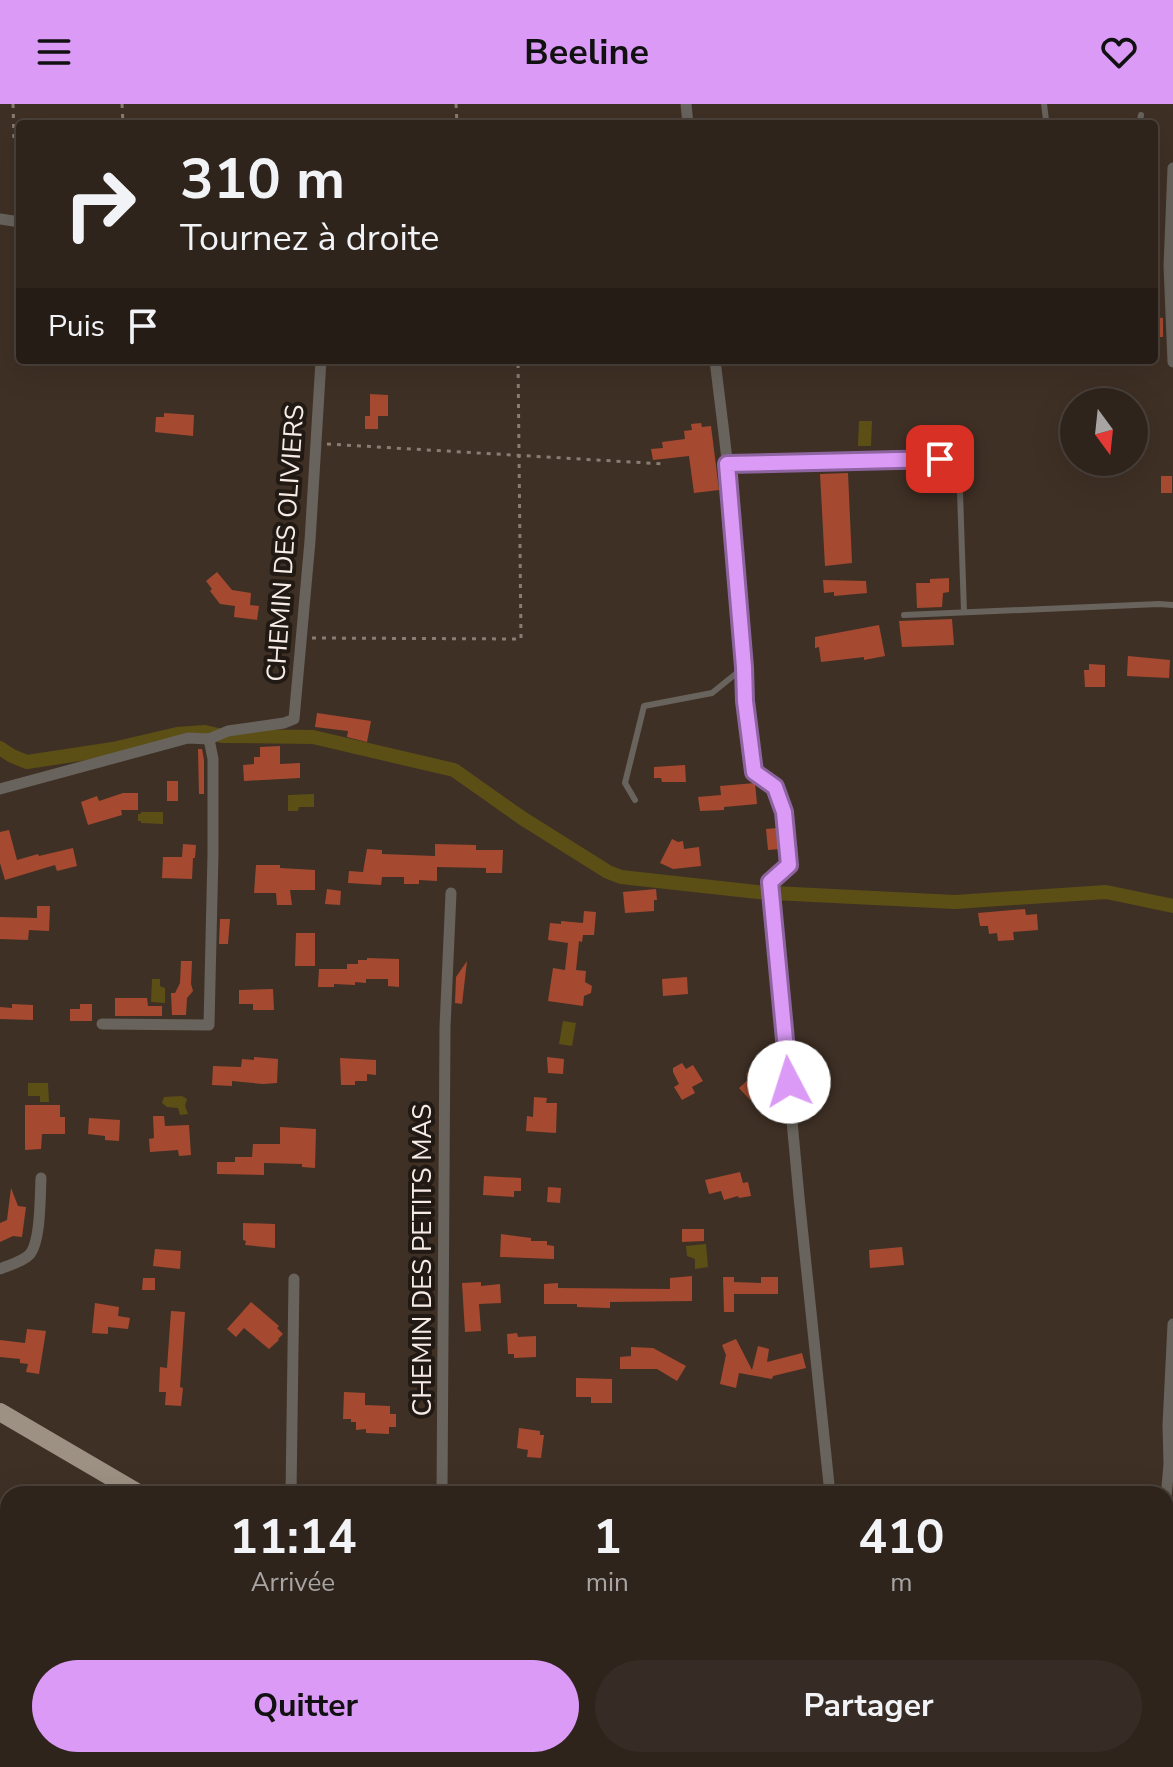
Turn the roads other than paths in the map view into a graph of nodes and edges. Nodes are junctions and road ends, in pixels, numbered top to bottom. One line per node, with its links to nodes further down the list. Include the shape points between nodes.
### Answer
1 (1141, 115): 2 (lane)
2 (1140, 120)
3 (1173, 168): 4 (street)
4 (1173, 362)
5 (321, 364): 12 (street, CHEMIN DES OLIVIERS, via 294,719)
6 (715, 364): 7 (street)
7 (727, 464): 9 (lane, via 947,462 960,492); 11 (street)
8 (1173, 605): 9 (lane)
9 (964, 612): 10 (lane)
10 (904, 615)
11 (744, 667): 14 (lane, via 712,693 644,706 625,783); 26 (street, via 754,772 775,787 784,812 789,865 770,882)
12 (209, 739): 13 (street, via 188,738); 16 (street, via 209,1025)
13 (0, 789)
14 (635, 800)
15 (451, 893): 25 (street, CHEMIN DES PETITS MAS)
16 (102, 1024)
17 (41, 1178): 18 (street, via 31,1253)
18 (0, 1269)
19 (294, 1279): 24 (street)
20 (1173, 1324): 22 (street)
21 (0, 1412): 23 (main road)
22 (1171, 1466): 27 (street)
23 (126, 1486)
24 (291, 1486)
25 (442, 1486)
26 (829, 1486)
27 (1168, 1486)

